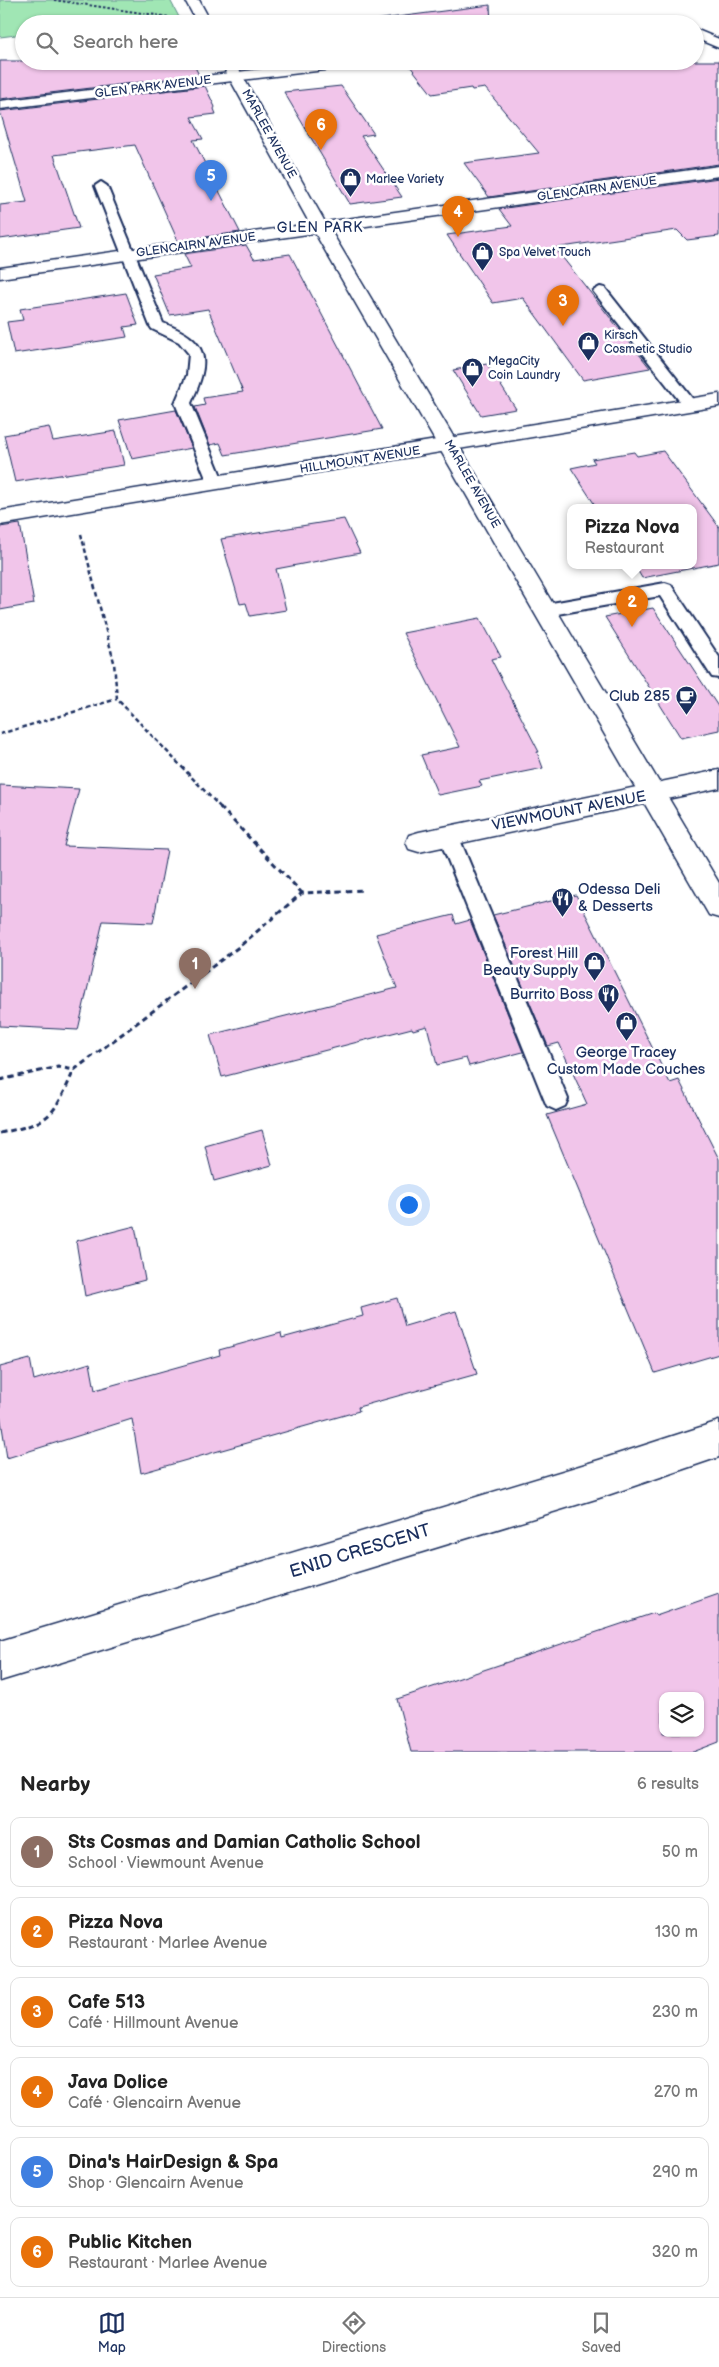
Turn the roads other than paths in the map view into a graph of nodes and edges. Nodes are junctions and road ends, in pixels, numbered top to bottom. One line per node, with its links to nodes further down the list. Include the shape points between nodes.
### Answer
1 (192, 0): 2 (street)
2 (200, 15)
3 (704, 37): 4 (street)
4 (719, 44)
5 (232, 70): 7 (street, MARLEE AVENUE)
6 (293, 70): 7 (street, GLEN PARK AVENUE)
7 (236, 77): 8 (street, GLEN PARK AVENUE); 11 (street, MARLEE AVENUE)
8 (0, 105)
9 (719, 172): 11 (street, GLENCAIRN AVENUE)
10 (101, 186): 12 (lane)
11 (320, 227): 12 (street, GLENCAIRN AVENUE); 17 (street, MARLEE AVENUE)
12 (126, 255): 13 (street, GLENCAIRN AVENUE); 18 (lane, via 157,326 189,340 196,353 195,378 184,403)
13 (0, 273)
14 (600, 292): 16 (lane)
15 (719, 400): 16 (street, HILLMOUNT AVENUE)
16 (690, 405): 17 (street, HILLMOUNT AVENUE)
17 (450, 445): 18 (street, HILLMOUNT AVENUE); 20 (street, MARLEE AVENUE)
18 (216, 483): 19 (street, HILLMOUNT AVENUE)
19 (0, 518)
20 (546, 610): 21 (lane, via 665,589); 23 (street, MARLEE AVENUE)
21 (719, 672)
22 (719, 779): 23 (street, VIEWMOUNT AVENUE)
23 (653, 794): 24 (street, VIEWMOUNT AVENUE); 26 (street, MARLEE AVENUE)
24 (448, 835): 25 (street, VIEWMOUNT AVENUE); 27 (lane)
25 (419, 842)
26 (719, 907)
27 (556, 1100)
28 (719, 1439): 29 (street, ENID CRESCENT, via 599,1479)
29 (0, 1661)

